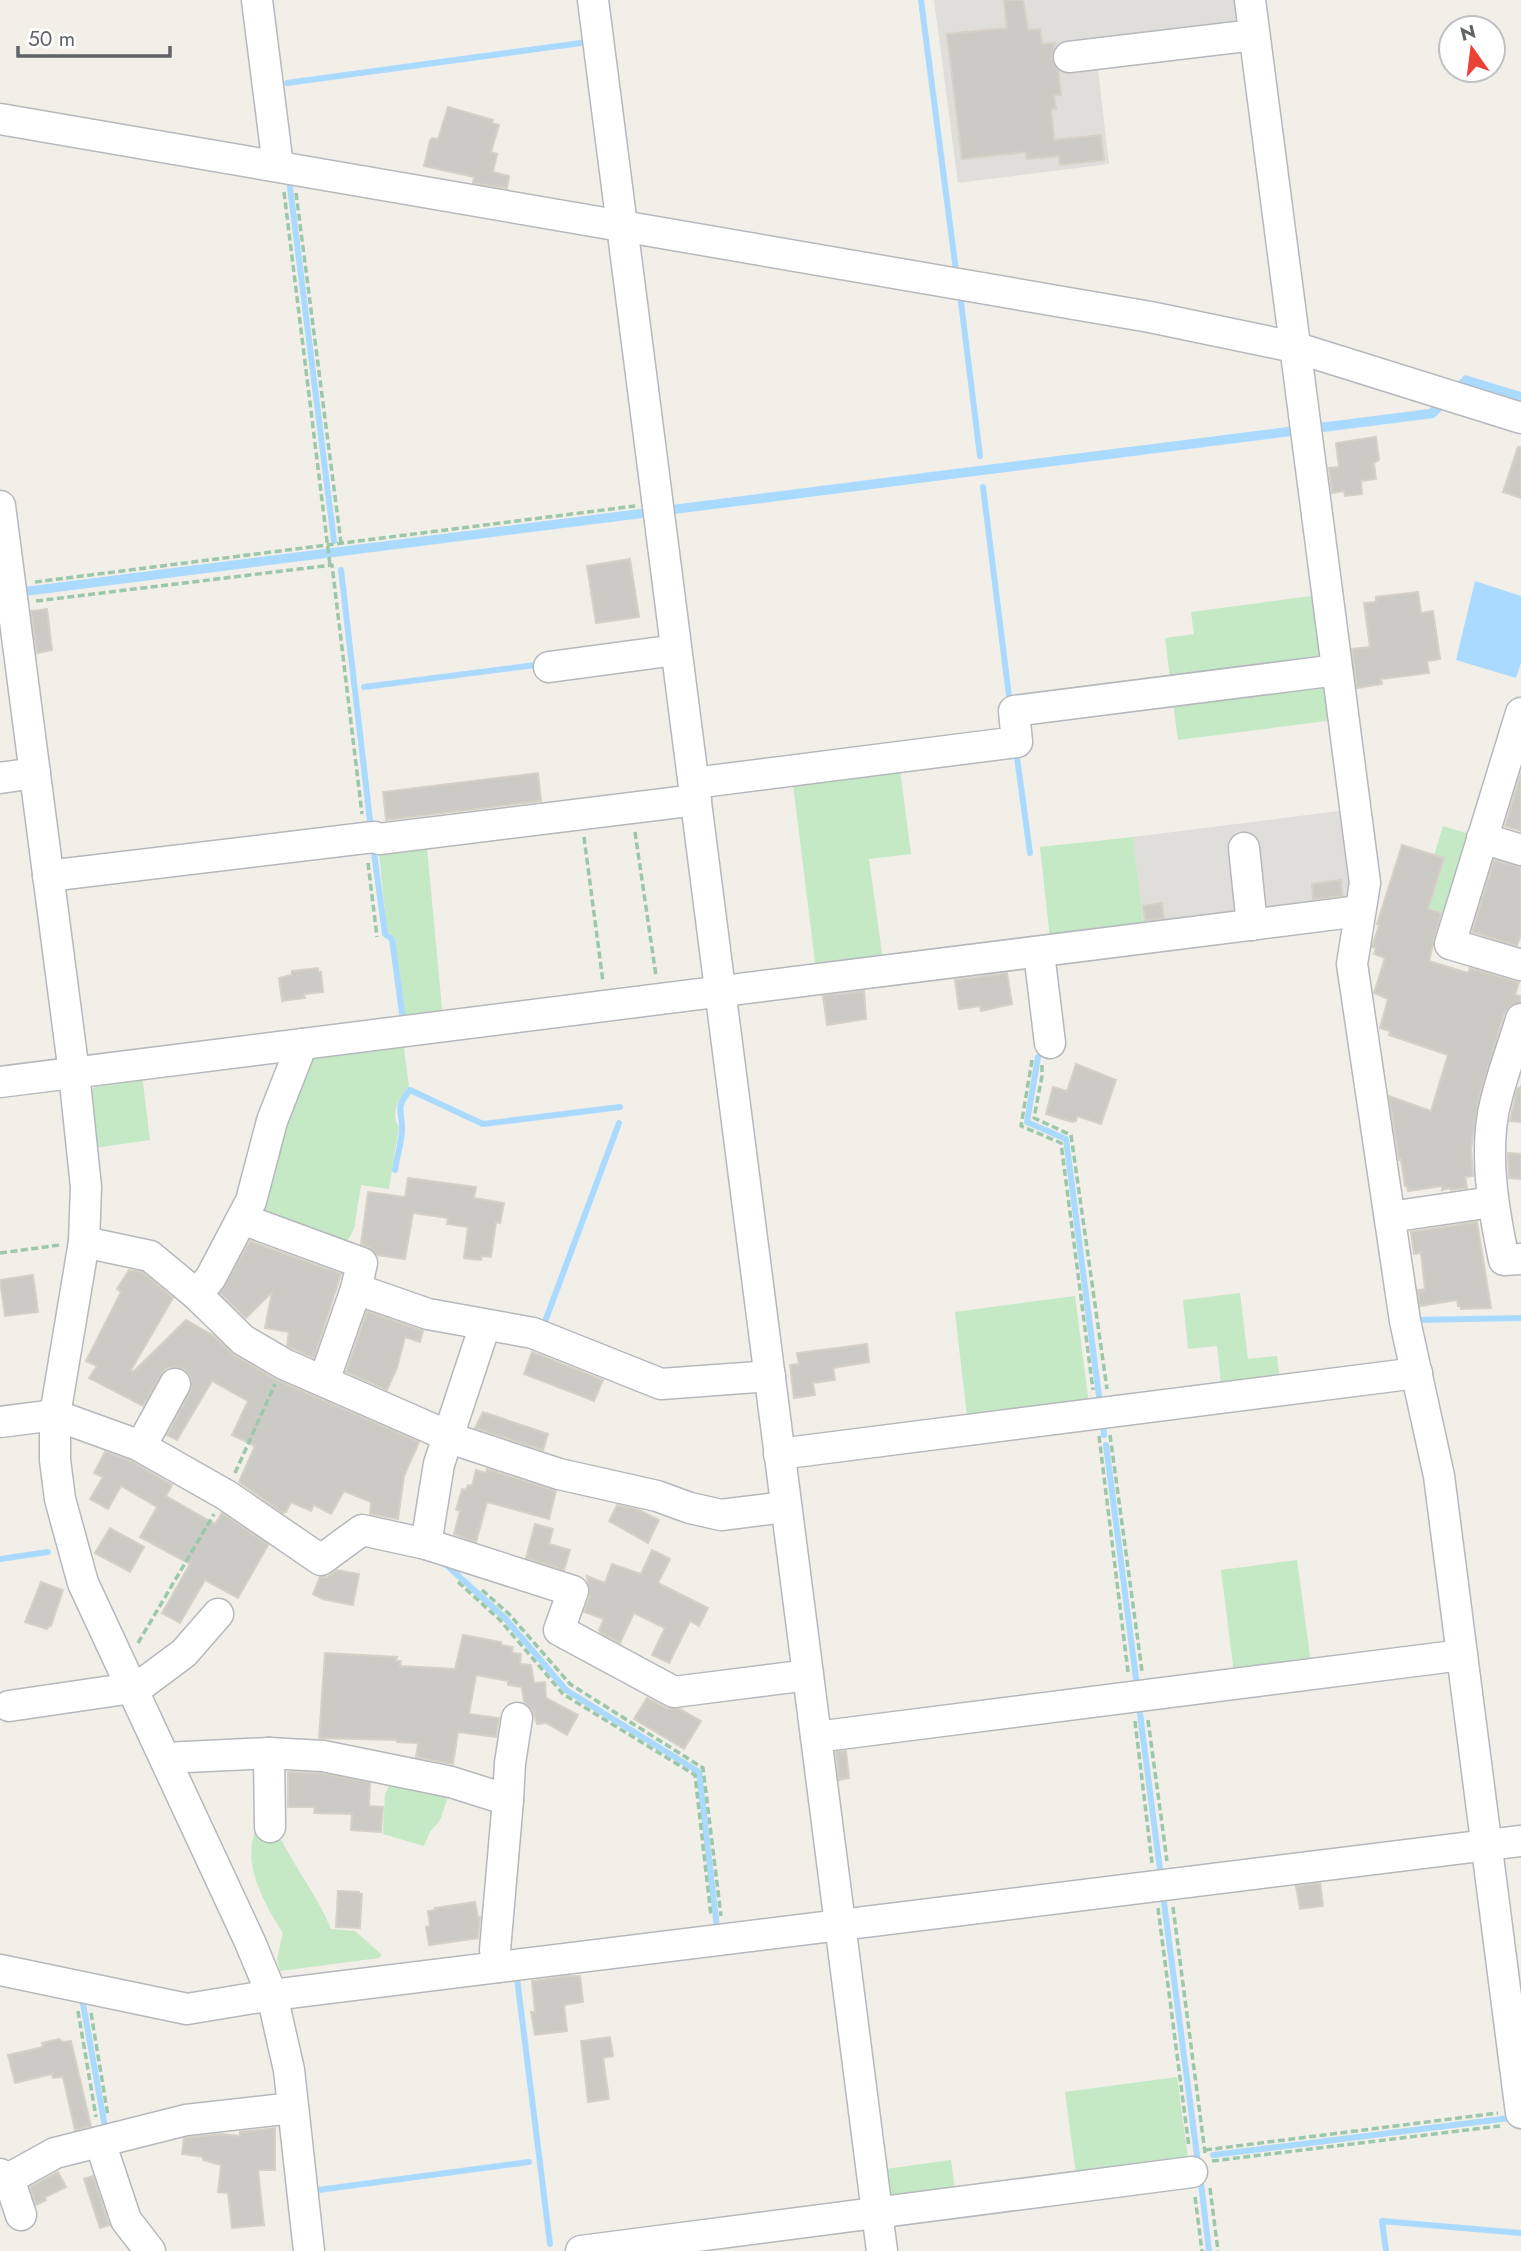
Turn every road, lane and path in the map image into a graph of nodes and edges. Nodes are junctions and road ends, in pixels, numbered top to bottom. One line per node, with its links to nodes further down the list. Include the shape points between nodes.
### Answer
1 (257, 0): 7 (street)
2 (593, 0): 8 (street)
3 (1250, 0): 4 (street)
4 (1254, 34): 5 (street); 9 (street)
5 (1069, 57)
6 (0, 119): 7 (street)
7 (284, 167): 8 (street); 13 (path); 14 (path)
8 (622, 226): 9 (street, via 1137,315); 12 (street)
9 (1294, 347): 10 (street); 19 (street)
10 (1521, 418)
11 (0, 506): 16 (street)
12 (658, 510): 13 (path); 17 (street)
13 (341, 543): 14 (path)
14 (327, 546): 15 (path); 16 (path, via 26,583)
15 (330, 563): 16 (path); 26 (path)
16 (11, 594): 21 (street)
17 (676, 650): 18 (street); 23 (street)
18 (549, 667)
19 (1337, 670): 23 (street, via 1013,711 1017,742); 31 (street, via 1365,883)
20 (1519, 726): 27 (street)
21 (35, 773): 22 (street); 30 (street)
22 (0, 778)
23 (695, 792): 24 (street); 36 (street)
24 (631, 808): 25 (street); 37 (path)
25 (581, 814): 26 (street); 38 (path)
26 (365, 838): 30 (street); 33 (path)
27 (1482, 838): 29 (street); 35 (street, via 1450,944)
28 (1244, 848): 32 (street)
29 (1521, 850)
30 (48, 876): 42 (street)
31 (1360, 911): 32 (street); 46 (street, via 1352,964)
32 (1252, 925): 34 (street)
33 (377, 937)
34 (1039, 953): 36 (street); 41 (street)
35 (1521, 965)
36 (720, 992): 37 (street); 56 (street)
37 (659, 999): 38 (street)
38 (607, 1006): 40 (street)
39 (1521, 1019): 43 (street)
40 (302, 1044): 42 (street); 47 (street)
41 (1046, 1046): 61 (path, via 1034,1118 1071,1135); 61 (path, via 1032,1050 1021,1126 1061,1143)
42 (74, 1073): 44 (street); 48 (street, via 86,1187)
43 (1513, 1077): 45 (street, via 1493,1113)
44 (0, 1082)
45 (1492, 1202): 46 (street); 50 (street, via 1504,1260)
46 (1390, 1217): 55 (street)
47 (242, 1219): 51 (street, via 362,1263); 52 (street)
48 (84, 1242): 49 (path); 52 (street, via 150,1256); 59 (street)
49 (0, 1253)
50 (1521, 1259)
51 (356, 1289): 53 (street, via 428,1314); 57 (street)
52 (197, 1296): 54 (street, via 243,1340)
53 (485, 1325): 56 (street, via 533,1333 661,1384); 62 (street)
54 (284, 1364): 57 (street); 65 (path)
55 (1417, 1373): 61 (street); 70 (street, via 1439,1476)
56 (770, 1377): 64 (street)
57 (324, 1381): 62 (street)
58 (176, 1384): 63 (street)
59 (55, 1415): 60 (street); 63 (street); 72 (street, via 55,1460 70,1541 83,1583)
60 (0, 1422)
61 (1105, 1424): 64 (street); 73 (path); 73 (path)
62 (448, 1435): 66 (street, via 559,1474 721,1515); 67 (street)
63 (141, 1446): 65 (street)
64 (779, 1454): 66 (street)
65 (226, 1495): 67 (street, via 321,1560 362,1530); 72 (path)
66 (786, 1507): 71 (street)
67 (426, 1544): 71 (street, via 573,1591 559,1630 674,1692)
68 (450, 1574): 84 (path, via 500,1620 563,1694 695,1775)
69 (218, 1614): 72 (street, via 184,1653)
70 (1462, 1655): 73 (street); 82 (street)
71 (808, 1675): 76 (street)
72 (130, 1683): 74 (street); 78 (street)
73 (1138, 1696): 76 (street); 83 (path); 83 (path)
74 (9, 1706)
75 (517, 1718): 79 (street)
76 (816, 1737): 85 (street)
77 (269, 1753): 78 (street); 79 (street, via 323,1756 451,1782); 80 (street)
78 (164, 1758): 89 (street)
79 (508, 1800): 86 (street, via 495,1950)
80 (270, 1827)
81 (1521, 1841): 82 (street)
82 (1486, 1845): 83 (street); 91 (street)
83 (1163, 1885): 85 (street); 93 (path); 93 (path)
84 (712, 1922)
85 (840, 1925): 86 (street); 95 (street)
86 (498, 1967): 89 (street)
87 (0, 1970): 88 (street)
88 (73, 1985): 89 (street, via 187,2009); 92 (path)
89 (272, 1995): 90 (street)
90 (293, 2108): 92 (street, via 186,2120); 98 (street)
91 (1516, 2116): 93 (path); 93 (path, via 1206,2162)
92 (100, 2142): 94 (street, via 55,2153); 97 (street, via 127,2220)
93 (1202, 2170): 95 (street); 101 (path); 102 (path)
94 (5, 2176): 96 (street)
95 (877, 2213): 99 (street); 100 (street)
96 (21, 2215)
97 (150, 2251)
98 (309, 2251)
99 (581, 2251)
100 (882, 2251)
101 (1202, 2251)
102 (1218, 2251)

